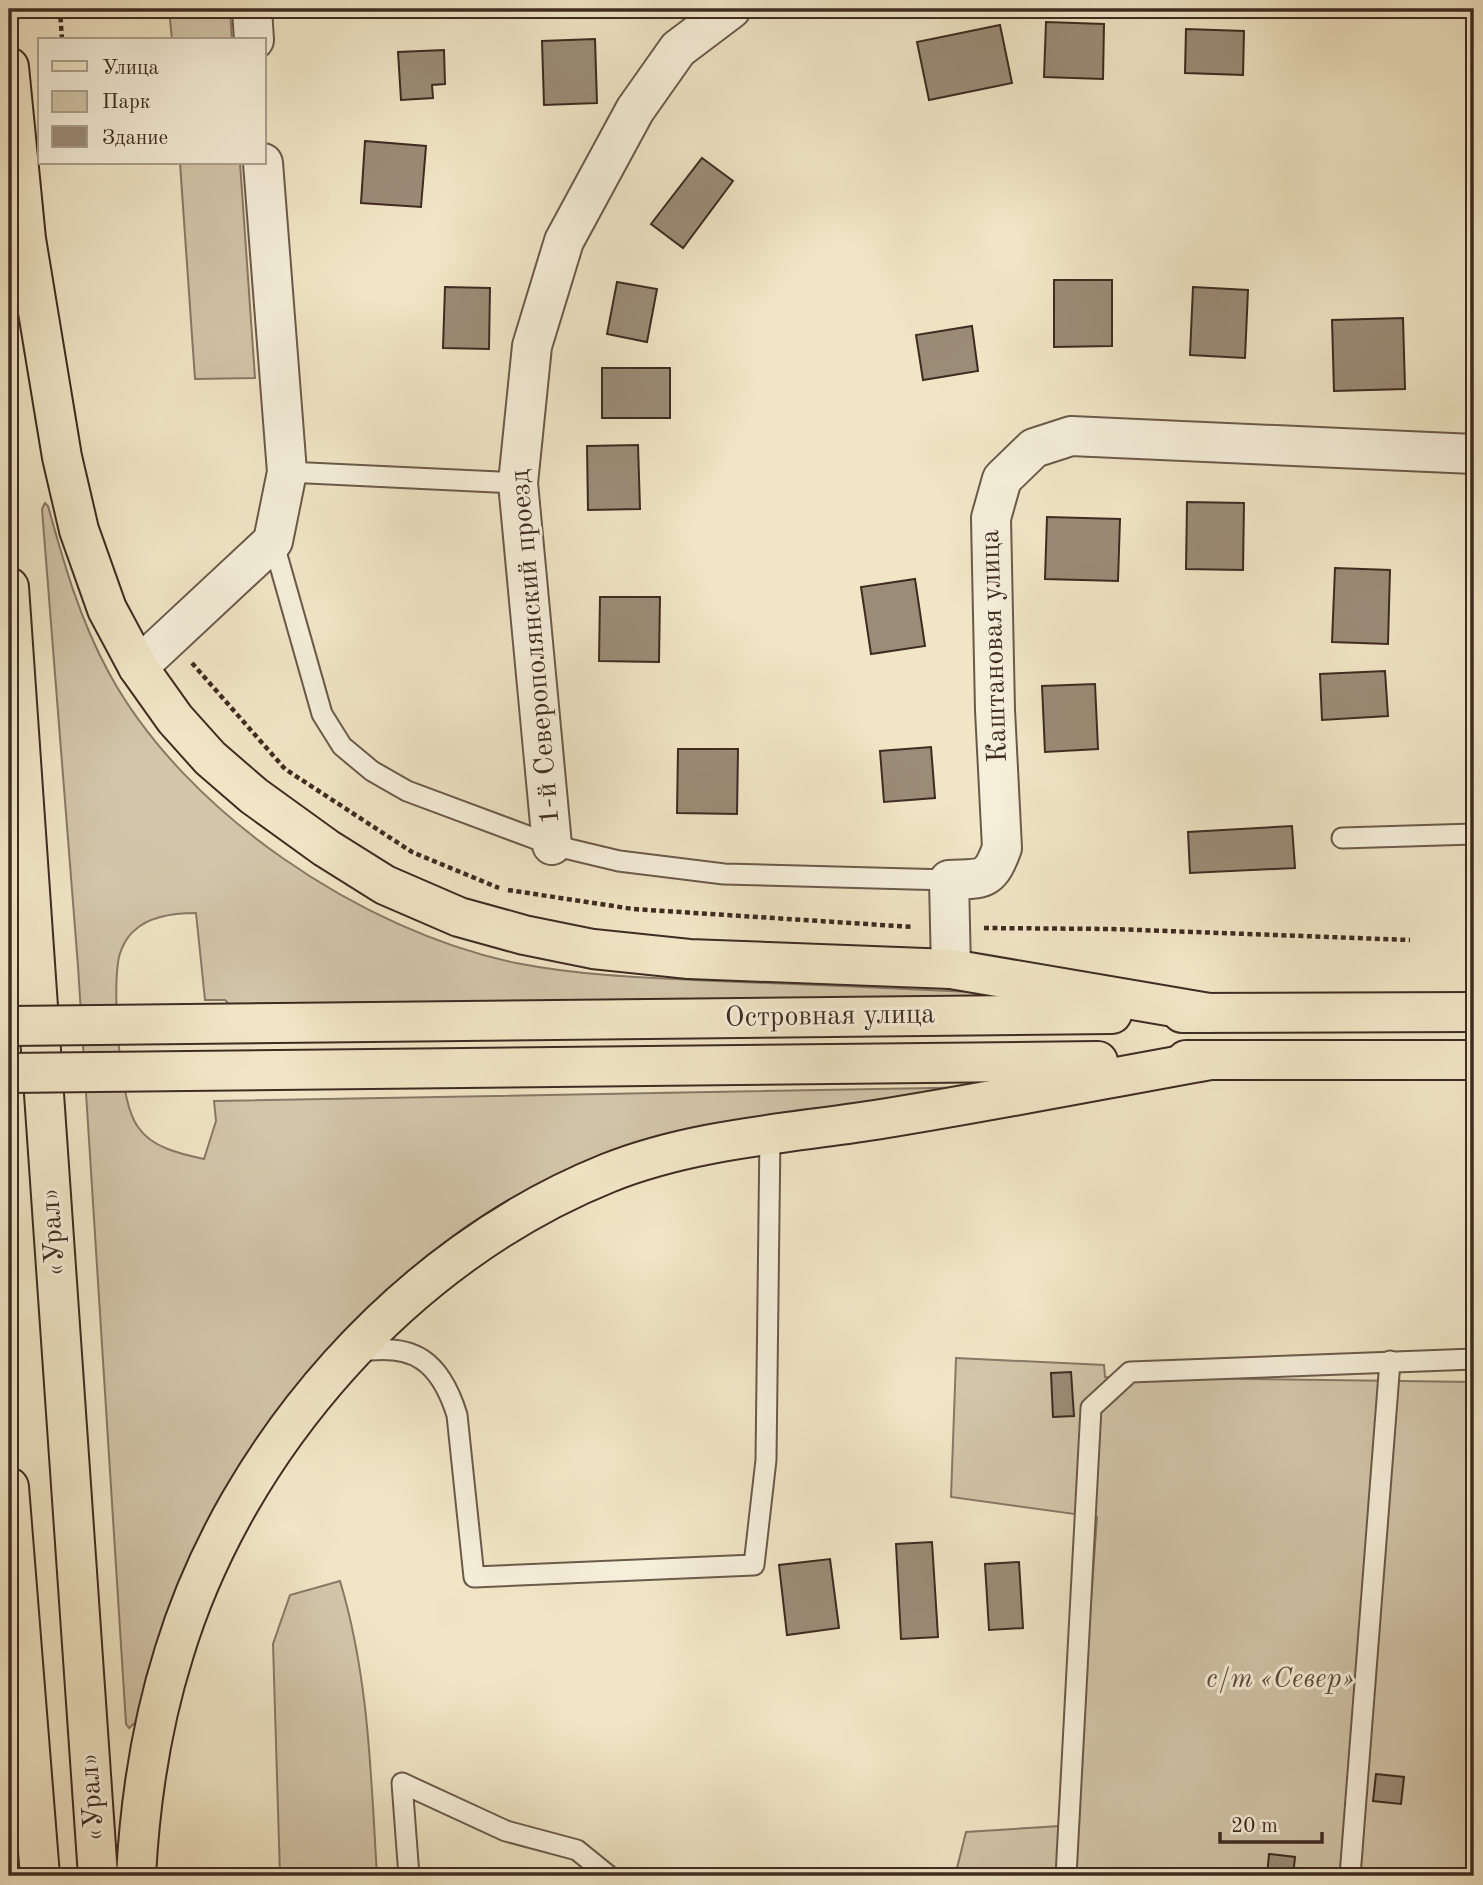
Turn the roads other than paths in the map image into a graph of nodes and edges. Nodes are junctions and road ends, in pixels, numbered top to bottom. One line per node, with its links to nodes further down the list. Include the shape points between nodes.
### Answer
1 (252, 9): 3 (street)
2 (731, 9): 8 (street, 1-й Северополянский проезд, via 678,49 635,110 564,241 532,346)
3 (254, 38)
4 (9, 67): 11 (main road, via 26,239 62,457 79,530 107,609)
5 (263, 164): 7 (street)
6 (1474, 454): 15 (street, Каштановая улица, via 1071,436 1034,448 1002,479 990,517 1002,848 994,869 980,878)
7 (287, 471): 8 (lane); 9 (street)
8 (518, 483): 14 (street, 1-й Северополянский проезд)
9 (273, 541): 11 (street); 14 (lane, via 322,714 342,746 407,791)
10 (9, 587): 31 (main road, «Урал»)
11 (138, 667): 16 (main road, via 210,758 254,796 385,885 460,917 593,949 689,959)
12 (1474, 834): 13 (lane)
13 (1342, 838)
14 (552, 845): 15 (lane, via 620,861 724,874)
15 (949, 880): 16 (street)
16 (951, 969): 18 (main road)
17 (1474, 1012): 18 (main road, Островная улица)
18 (1209, 1013): 19 (main road, Островная улица, bridge)
19 (9, 1026)
20 (1210, 1060): 21 (main road, Островная улица); 22 (main road, Островная улица, bridge); 23 (main road, via 872,1120)
21 (1474, 1060)
22 (9, 1073)
23 (770, 1133): 24 (main road, via 620,1169 552,1200 435,1273); 24 (lane, via 766,1460 754,1565 474,1577 457,1415 450,1394 424,1360 402,1350)
24 (353, 1352): 32 (main road, via 308,1401 273,1452 239,1503 208,1566 174,1650 152,1730)
25 (1474, 1359): 26 (lane)
26 (1390, 1361): 35 (lane, via 1129,1372 1091,1408); 36 (lane)
27 (9, 1487): 29 (main road, «Урал»)
28 (9, 1598): 29 (main road)
29 (26, 1694): 30 (main road, «Урал»)
30 (40, 1876)
31 (98, 1876)
32 (135, 1876)
33 (409, 1876): 34 (lane, via 402,1783 506,1831 578,1850)
34 (609, 1876)
35 (1066, 1876)
36 (1350, 1876)

